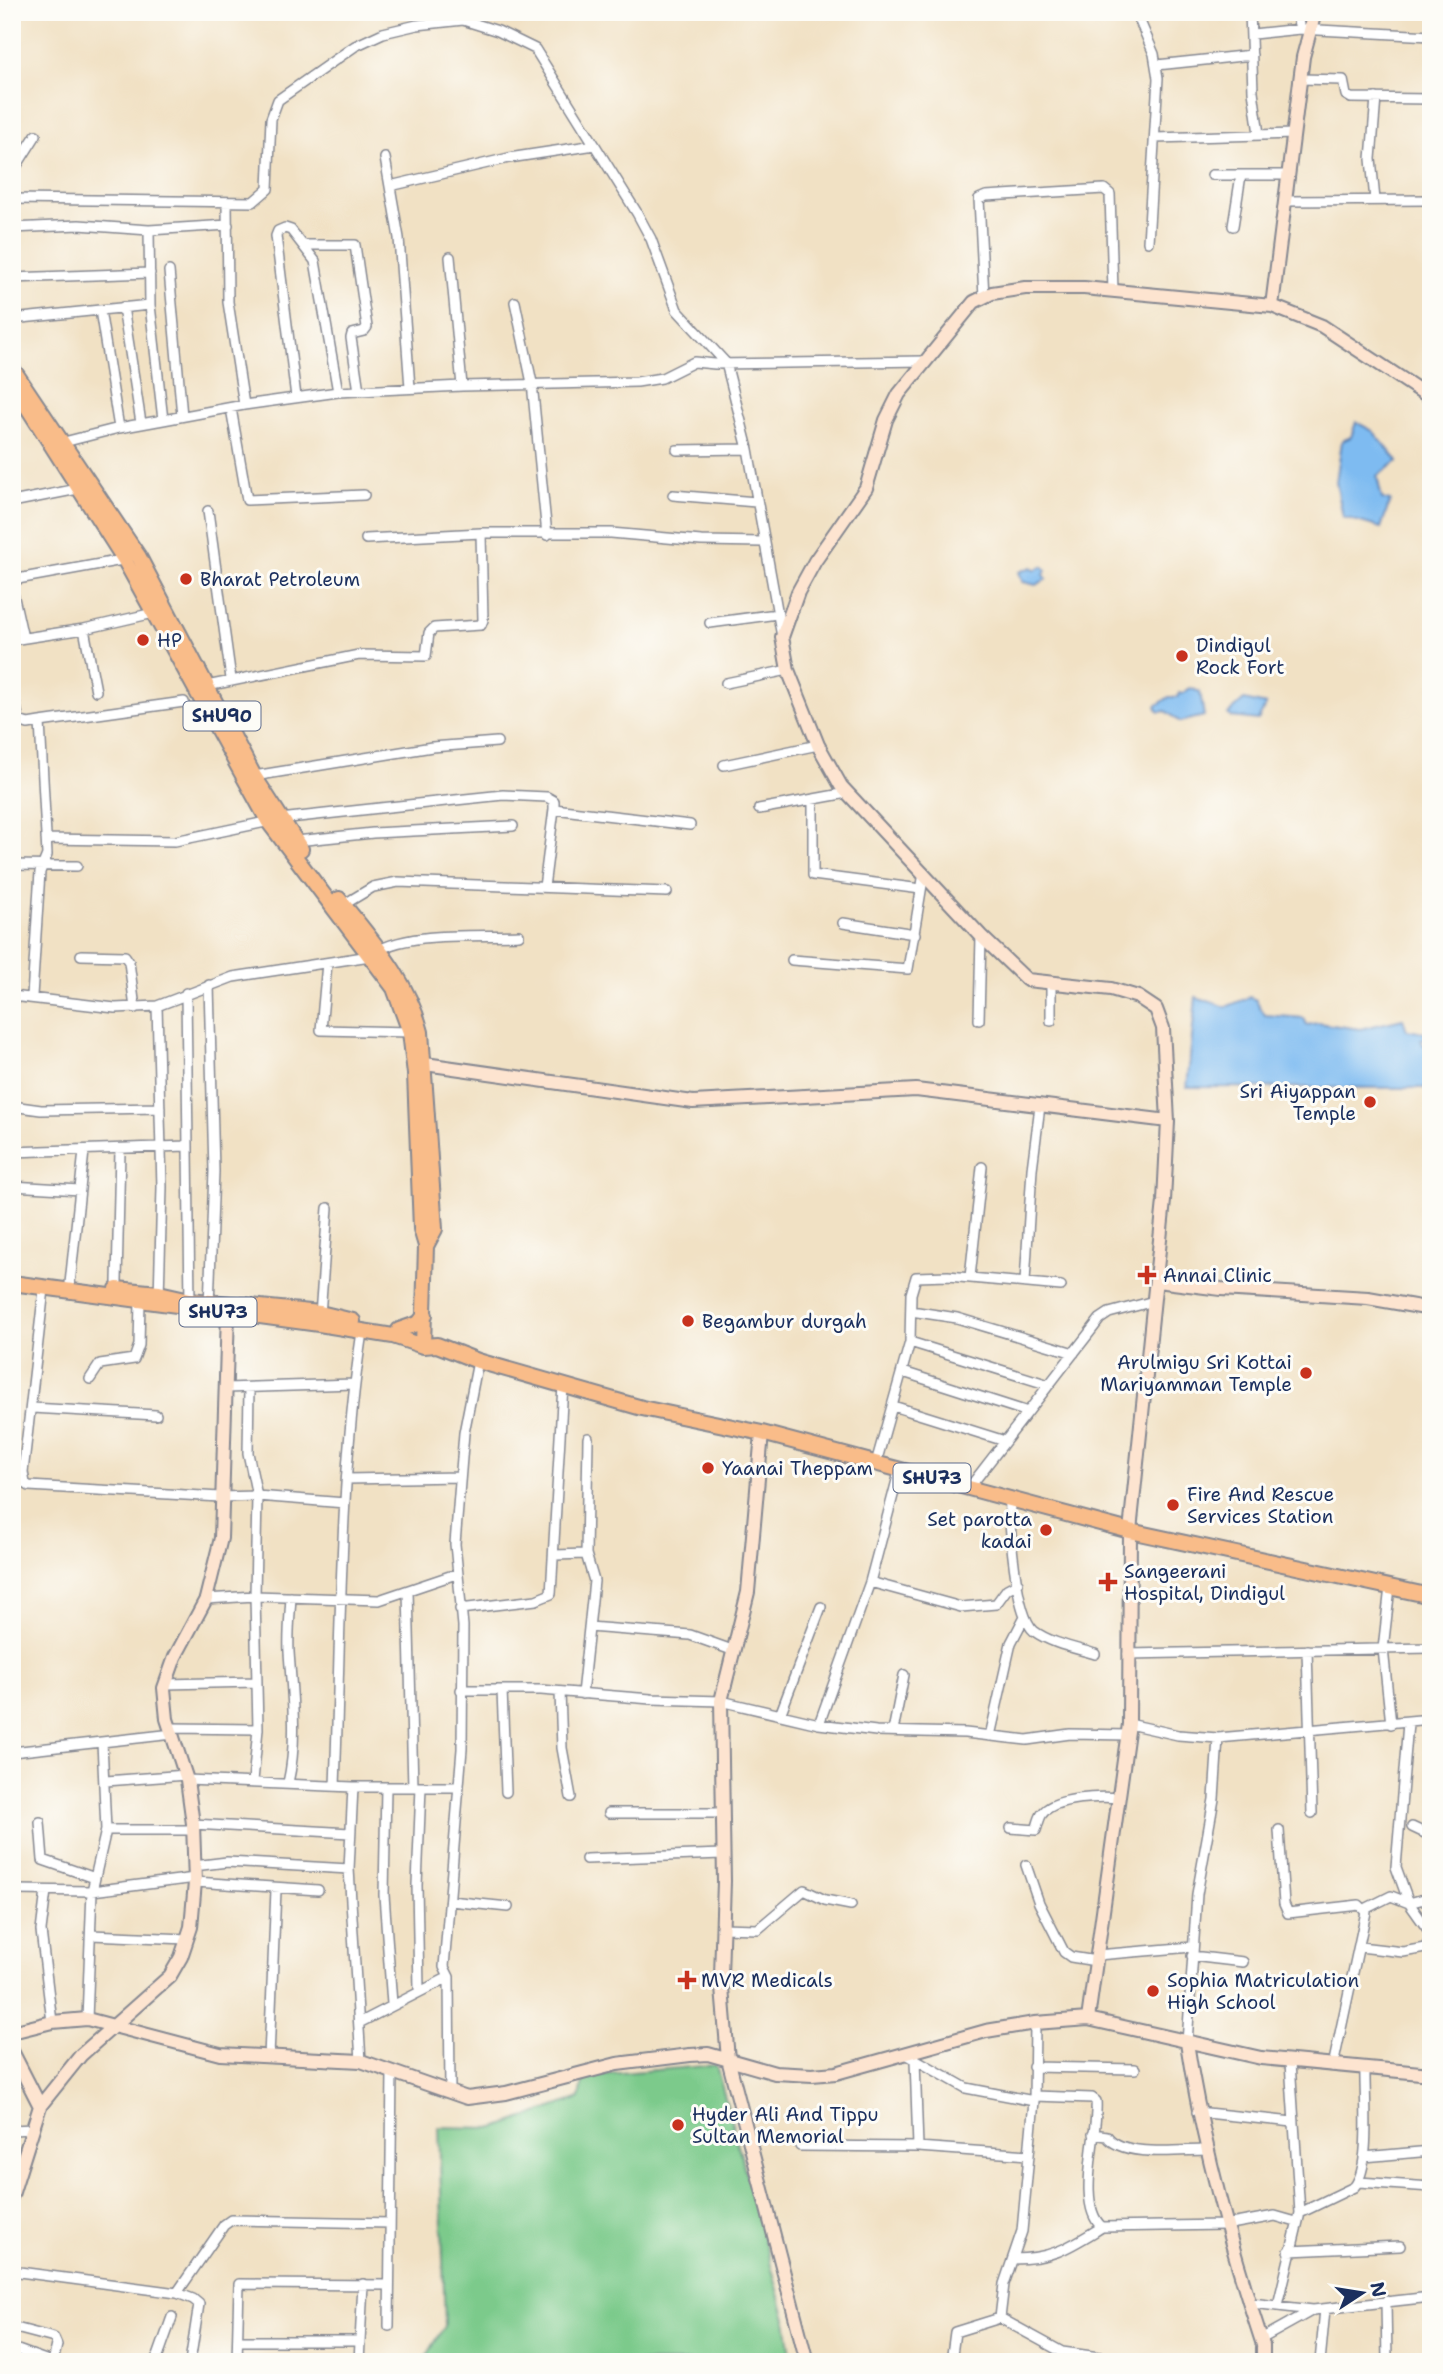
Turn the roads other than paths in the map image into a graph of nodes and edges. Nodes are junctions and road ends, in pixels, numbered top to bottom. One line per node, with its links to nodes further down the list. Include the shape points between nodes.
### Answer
1 (1136, 12): 9 (street)
2 (1250, 12): 6 (street)
3 (1296, 12): 5 (street)
4 (1315, 12): 5 (street)
5 (1306, 29): 6 (street); 7 (street); 10 (street)
6 (1253, 34): 8 (street)
7 (1431, 36)
8 (1252, 55): 9 (street); 13 (street)
9 (1157, 65): 16 (street)
10 (1300, 79): 11 (street, via 1342,79 1348,97); 14 (street)
11 (1376, 98): 12 (street); 25 (street, via 1371,159)
12 (1431, 99)
13 (1259, 134): 14 (street); 16 (street)
14 (1293, 134): 21 (street)
15 (36, 135): 19 (street)
16 (1155, 138): 33 (street)
17 (595, 145): 23 (street, via 509,158); 27 (street, via 535,49 463,20 416,25 355,46 278,100 271,119 267,191 253,202); 48 (street, via 650,239 677,310)
18 (385, 158): 23 (street)
19 (12, 173)
20 (1212, 175): 22 (street)
21 (1288, 175): 22 (street); 26 (street)
22 (1241, 176): 30 (street)
23 (390, 186): 53 (street, via 399,238)
24 (12, 199): 27 (street)
25 (1375, 200): 26 (street); 28 (street)
26 (1285, 201): 43 (street)
27 (227, 202): 29 (street)
28 (1430, 203)
29 (228, 225): 32 (street); 58 (street, via 229,302)
30 (1233, 226)
31 (12, 228): 32 (street, via 79,225)
32 (149, 230): 37 (street)
33 (1148, 242)
34 (303, 246): 54 (street, via 355,245 367,327 351,338); 55 (street, via 315,261); 56 (street, via 288,228 276,233)
35 (450, 257): 52 (street)
36 (169, 271): 60 (street)
37 (150, 273): 38 (street); 42 (street)
38 (12, 278)
39 (1113, 291): 40 (street, via 1025,288); 40 (street, via 1110,194 1104,189 979,199); 43 (street)
40 (984, 297): 47 (street, via 959,318)
41 (514, 302): 50 (street)
42 (150, 305): 44 (street); 61 (street)
43 (1272, 306): 57 (street, via 1322,326)
44 (123, 307): 45 (street); 62 (street)
45 (100, 310): 46 (street); 63 (street)
46 (12, 318)
47 (925, 361): 48 (street); 84 (street, via 899,394 886,420 866,488 815,561)
48 (726, 363): 50 (street, via 694,362 650,381); 65 (street)
49 (12, 368): 64 (main road, SHU90)
50 (532, 383): 52 (street); 74 (street)
51 (13, 385): 64 (main road)
52 (462, 386): 53 (street)
53 (410, 388): 54 (street)
54 (359, 391): 55 (street)
55 (338, 393): 56 (street)
56 (296, 397): 58 (street)
57 (1431, 398)
58 (244, 405): 59 (street)
59 (231, 408): 60 (street); 68 (street, via 247,500)
60 (182, 416): 61 (street)
61 (163, 420): 62 (street)
62 (141, 424): 63 (street)
63 (119, 428): 64 (street)
64 (57, 444): 67 (main road, SHU90)
65 (748, 449): 66 (street); 71 (street)
66 (677, 450)
67 (86, 488): 70 (street); 77 (main road, SHU90)
68 (364, 495)
69 (673, 495): 71 (street)
70 (12, 502)
71 (757, 502): 76 (street)
72 (208, 511): 88 (street)
73 (481, 534): 74 (street); 75 (street); 88 (street, via 481,625 434,628 424,657 359,655)
74 (547, 535): 76 (street, via 611,533)
75 (366, 539)
76 (763, 542): 81 (street)
77 (132, 558): 78 (street); 80 (main road, SHU90)
78 (12, 580)
79 (12, 589): 85 (street)
80 (162, 611): 83 (street); 90 (main road, SHU90)
81 (778, 614): 82 (street); 84 (street)
82 (710, 623)
83 (84, 629): 85 (street); 92 (street)
84 (782, 637): 87 (street)
85 (23, 638): 86 (street)
86 (12, 640)
87 (788, 670): 89 (street); 96 (street)
88 (231, 679): 90 (street)
89 (726, 682)
90 (200, 687): 98 (main road, SHU90); 103 (main road)
91 (12, 688): 94 (street, via 19,721)
92 (96, 691)
93 (184, 702): 94 (street)
94 (40, 722): 106 (street)
95 (497, 741): 98 (street)
96 (818, 745): 97 (street); 99 (street)
97 (724, 765)
98 (254, 776): 103 (main road, SHU90)
99 (846, 793): 100 (street); 111 (street)
100 (813, 801): 102 (street); 113 (street, via 813,875)
101 (554, 809): 103 (street, via 551,798 503,795); 104 (street); 112 (street)
102 (759, 809)
103 (274, 820): 106 (street, via 175,841); 107 (main road, SHU90); 120 (main road)
104 (691, 825)
105 (513, 826): 107 (street, via 373,832)
106 (46, 839): 108 (street)
107 (296, 841): 115 (main road, SHU90)
108 (44, 865): 109 (street); 110 (street); 128 (street, via 39,877)
109 (12, 866)
110 (77, 866)
111 (924, 873): 113 (street); 119 (street)
112 (544, 887): 114 (street); 115 (street, via 381,884)
113 (921, 889): 117 (street)
114 (667, 892)
115 (343, 905): 120 (main road, SHU90)
116 (844, 923): 117 (street)
117 (915, 934): 122 (street, via 908,969)
118 (519, 935): 120 (street, via 400,941)
119 (981, 936): 124 (street, via 1027,980); 131 (street)
120 (375, 952): 123 (street); 133 (main road); 134 (main road, SHU90, via 413,1002)
121 (81, 955): 130 (street, via 125,956)
122 (792, 960)
123 (327, 963): 125 (street, via 259,971); 133 (street, via 321,1030)
124 (1051, 983): 132 (street); 138 (street, via 1111,989 1138,997 1156,1009 1166,1051)
125 (209, 985): 126 (street); 162 (street, via 214,1171)
126 (186, 993): 129 (street); 139 (street)
127 (12, 996): 128 (street)
128 (32, 996): 130 (street)
129 (157, 1006): 130 (street); 137 (street)
130 (135, 1008)
131 (979, 1020)
132 (1051, 1021)
133 (410, 1032): 148 (main road, via 421,1229)
134 (425, 1064): 135 (street, via 692,1102 916,1090); 148 (main road, SHU90, via 435,1229)
135 (1040, 1106): 138 (street); 153 (street)
136 (12, 1107): 137 (street)
137 (160, 1108): 140 (street)
138 (1168, 1121): 151 (street)
139 (187, 1146): 140 (street); 161 (street)
140 (161, 1148): 141 (street); 158 (street)
141 (120, 1150): 143 (street); 152 (street)
142 (12, 1152): 143 (street)
143 (84, 1152): 146 (street)
144 (982, 1167): 150 (street)
145 (12, 1186): 146 (street)
146 (80, 1190): 156 (street)
147 (328, 1208): 167 (street)
148 (426, 1246): 166 (main road, SHU90)
149 (12, 1273): 156 (main road)
150 (970, 1277): 153 (street); 164 (street, via 916,1277)
151 (1157, 1281): 159 (street); 163 (street, via 1368,1298)
152 (117, 1282)
153 (1025, 1282): 155 (street)
154 (12, 1283): 157 (main road, SHU73)
155 (1061, 1286)
156 (69, 1288): 157 (main road, SHU73); 158 (main road); 160 (main road, SHU73)
157 (44, 1289): 182 (street)
158 (159, 1298): 160 (main road, SHU73); 161 (main road, SHU73)
159 (1154, 1300): 172 (street, via 1109,1313); 197 (street)
160 (140, 1301): 175 (street, via 138,1352 128,1360 100,1364)
161 (190, 1304): 162 (main road, SHU73)
162 (209, 1306): 165 (main road, SHU73); 167 (main road)
163 (1431, 1309)
164 (911, 1311): 171 (street); 172 (street, via 957,1318)
165 (228, 1313): 167 (main road, SHU73); 179 (street)
166 (425, 1315): 168 (main road, via 419,1323); 170 (main road, SHU90)
167 (319, 1318): 168 (main road); 169 (main road, SHU73)
168 (399, 1330): 170 (main road)
169 (362, 1332): 170 (main road, SHU73); 176 (street)
170 (428, 1342): 173 (main road, SHU73)
171 (910, 1342): 174 (street); 178 (street)
172 (1074, 1353): 178 (street)
173 (478, 1361): 177 (main road, SHU73); 190 (street)
174 (903, 1372): 181 (street); 183 (street)
175 (90, 1379)
176 (354, 1384): 180 (street); 191 (street)
177 (563, 1385): 185 (main road, SHU73, via 642,1408); 199 (street)
178 (1049, 1385): 183 (street)
179 (226, 1388): 180 (street); 194 (street)
180 (249, 1388): 193 (street, via 248,1453)
181 (893, 1406): 187 (street); 188 (street)
182 (32, 1408): 184 (street); 194 (street, via 23,1472 29,1486)
183 (1028, 1412): 187 (street)
184 (156, 1415)
185 (761, 1433): 188 (main road, SHU73); 216 (street, via 748,1592)
186 (588, 1438): 198 (street)
187 (1005, 1441): 192 (street)
188 (876, 1463): 189 (main road, SHU73)
189 (900, 1469): 192 (main road, SHU73); 201 (street)
190 (460, 1477): 191 (street); 200 (street)
191 (347, 1479): 196 (street)
192 (968, 1488): 195 (main road, SHU73)
193 (257, 1496): 194 (street); 196 (street); 205 (street)
194 (220, 1497): 208 (street, via 221,1538)
195 (1010, 1499): 197 (main road, SHU73); 202 (street, via 1009,1531)
196 (345, 1503): 209 (street)
197 (1130, 1531): 203 (main road, SHU73); 219 (street)
198 (586, 1554): 199 (street); 213 (street, via 594,1581)
199 (555, 1555): 211 (street, via 554,1587 549,1597)
200 (456, 1574): 204 (street); 211 (street)
201 (870, 1582): 202 (street, via 976,1608 996,1604); 231 (street)
202 (1018, 1583): 212 (street)
203 (1390, 1587): 206 (main road, SHU73); 215 (street)
204 (408, 1591): 209 (street, via 379,1600); 249 (street)
205 (255, 1596): 207 (street); 208 (street); 221 (street)
206 (1431, 1596)
207 (291, 1597): 209 (street); 245 (street, via 295,1756)
208 (206, 1599): 222 (street, via 174,1657)
209 (340, 1601): 246 (street)
210 (821, 1607): 228 (street)
211 (460, 1609): 223 (street)
212 (1024, 1618): 218 (street, via 1032,1630); 238 (street, via 1011,1643)
213 (589, 1627): 216 (street, via 690,1635); 226 (street)
214 (1431, 1648): 215 (street)
215 (1383, 1649): 217 (street); 232 (street)
216 (732, 1650): 227 (street)
217 (1307, 1650): 219 (street); 235 (street)
218 (1095, 1654)
219 (1128, 1654): 234 (street)
220 (904, 1675): 237 (street)
221 (257, 1682): 222 (street); 233 (street)
222 (165, 1685): 236 (street)
223 (461, 1690): 224 (street); 250 (street)
224 (502, 1690): 225 (street); 251 (street)
225 (560, 1692): 226 (street); 252 (street, via 562,1748)
226 (582, 1693): 227 (street)
227 (721, 1701): 228 (street); 255 (street)
228 (780, 1715): 231 (street)
229 (1431, 1719): 230 (street)
230 (1408, 1723): 232 (street); 278 (street, via 1395,1849 1399,1883)
231 (819, 1724): 237 (street)
232 (1391, 1724): 235 (street)
233 (258, 1729): 236 (street); 244 (street)
234 (1129, 1730): 238 (street, via 1027,1740); 239 (street); 253 (street)
235 (1308, 1730): 239 (street); 256 (street)
236 (172, 1731): 240 (street); 242 (street)
237 (893, 1731): 238 (street)
238 (990, 1737)
239 (1218, 1738): 287 (street)
240 (102, 1742): 241 (street); 243 (street)
241 (12, 1752)
242 (186, 1778): 243 (street); 244 (street); 258 (street)
243 (106, 1781): 261 (street)
244 (253, 1781): 245 (street)
245 (288, 1783): 246 (street)
246 (335, 1786): 247 (street)
247 (353, 1787): 248 (street); 263 (street)
248 (386, 1787): 249 (street); 292 (street, via 384,1895)
249 (417, 1787): 250 (street); 291 (street)
250 (459, 1787): 277 (street)
251 (506, 1792)
252 (571, 1797)
253 (1119, 1798): 260 (street, via 1097,1796 1058,1803 1043,1812 1036,1830); 288 (street)
254 (608, 1813): 255 (street)
255 (721, 1813): 265 (street)
256 (1312, 1813)
257 (40, 1822): 270 (street, via 43,1860)
258 (193, 1827): 261 (street); 263 (street); 269 (street)
259 (1412, 1827): 264 (street)
260 (1011, 1829)
261 (106, 1830): 270 (street)
262 (1279, 1830): 281 (street, via 1288,1913 1359,1905)
263 (350, 1833): 268 (street)
264 (1431, 1836)
265 (723, 1854): 266 (street); 282 (street)
266 (586, 1859)
267 (1026, 1865): 288 (street, via 1064,1952 1071,1957)
268 (349, 1869): 269 (street, via 227,1862); 296 (street)
269 (195, 1875): 272 (street); 275 (street); 285 (street)
270 (95, 1878): 275 (street)
271 (14, 1890): 274 (street)
272 (276, 1890): 273 (street); 302 (street)
273 (318, 1890)
274 (46, 1891): 275 (street); 295 (street, via 42,1939)
275 (92, 1891): 283 (street)
276 (1431, 1897): 278 (street)
277 (450, 1901): 280 (street); 290 (street, via 444,1967)
278 (1409, 1903): 281 (street, via 1391,1896); 284 (street)
279 (851, 1905): 282 (street, via 804,1890 758,1929)
280 (508, 1907)
281 (1365, 1909): 286 (street)
282 (721, 1928): 304 (street)
283 (90, 1935): 285 (street); 293 (street)
284 (1431, 1937): 286 (street, via 1424,1948 1403,1952)
285 (187, 1939): 298 (street, via 170,1976)
286 (1360, 1947): 307 (street)
287 (1192, 1952): 288 (street); 289 (street); 300 (street)
288 (1097, 1958): 294 (street)
289 (1243, 1962)
290 (449, 1977): 291 (street); 313 (street)
291 (419, 1990): 292 (street)
292 (392, 2004): 296 (street)
293 (87, 2019): 295 (street); 298 (street)
294 (1088, 2019): 297 (street); 300 (street)
295 (52, 2022): 299 (street)
296 (359, 2023): 305 (street)
297 (1035, 2023): 303 (street, via 985,2031); 308 (street)
298 (113, 2025): 302 (street, via 219,2054); 315 (street, via 81,2055)
299 (12, 2032)
300 (1187, 2043): 306 (street); 316 (street)
301 (12, 2051): 315 (street)
302 (269, 2057): 305 (street)
303 (911, 2057): 304 (street, via 812,2075 758,2070); 314 (street, via 966,2088); 322 (street)
304 (728, 2059): 313 (street, via 708,2054 595,2068 477,2098); 360 (street)
305 (361, 2061): 311 (street)
306 (1290, 2063): 307 (street); 317 (street)
307 (1333, 2066): 309 (street)
308 (1033, 2067): 310 (street); 314 (street)
309 (1364, 2068): 312 (street); 326 (street)
310 (1135, 2070)
311 (392, 2071): 313 (street); 331 (street)
312 (1431, 2074)
313 (450, 2092)
314 (1034, 2099): 320 (street, via 1095,2099); 325 (street)
315 (40, 2106): 318 (street)
316 (1197, 2112): 317 (street); 323 (street)
317 (1293, 2122): 330 (street)
318 (33, 2129): 319 (street); 329 (street)
319 (12, 2130)
320 (1093, 2134): 323 (street, via 1135,2150); 333 (street, via 1091,2214)
321 (800, 2146): 322 (street)
322 (918, 2147): 325 (street)
323 (1206, 2150): 332 (street)
324 (1431, 2151): 326 (street)
325 (1029, 2155): 336 (street, via 1022,2231)
326 (1364, 2157): 327 (street)
327 (1359, 2182): 328 (street); 330 (street)
328 (1431, 2188)
329 (12, 2195)
330 (1298, 2217): 332 (street); 335 (street)
331 (390, 2223): 339 (street); 340 (street, via 231,2220)
332 (1225, 2225): 333 (street); 343 (street)
333 (1102, 2227): 336 (street, via 1060,2253)
334 (1400, 2246): 335 (street)
335 (1289, 2250): 344 (street)
336 (1013, 2259): 348 (street)
337 (12, 2271): 340 (street)
338 (363, 2284): 339 (street); 352 (street, via 239,2284); 353 (street)
339 (389, 2285): 349 (street)
340 (177, 2293): 357 (street, via 199,2304)
341 (1431, 2297): 342 (street)
342 (1386, 2301): 345 (street); 365 (street)
343 (1251, 2303): 344 (street); 351 (street)
344 (1278, 2305): 346 (street)
345 (1325, 2309): 346 (street); 364 (street)
346 (1313, 2310): 351 (street)
347 (172, 2317): 356 (street)
348 (1000, 2318): 361 (street, via 956,2332); 362 (street, via 1062,2352)
349 (389, 2326)
350 (12, 2327): 355 (street, via 54,2338 57,2345)
351 (1261, 2339): 363 (street)
352 (239, 2341): 353 (street); 358 (street)
353 (360, 2341): 359 (street)
354 (12, 2348): 355 (street)
355 (52, 2362)
356 (156, 2362)
357 (190, 2362)
358 (237, 2362)
359 (359, 2362)
360 (807, 2362)
361 (951, 2362)
362 (1136, 2362)
363 (1263, 2362)
364 (1320, 2362)
365 (1387, 2362)

